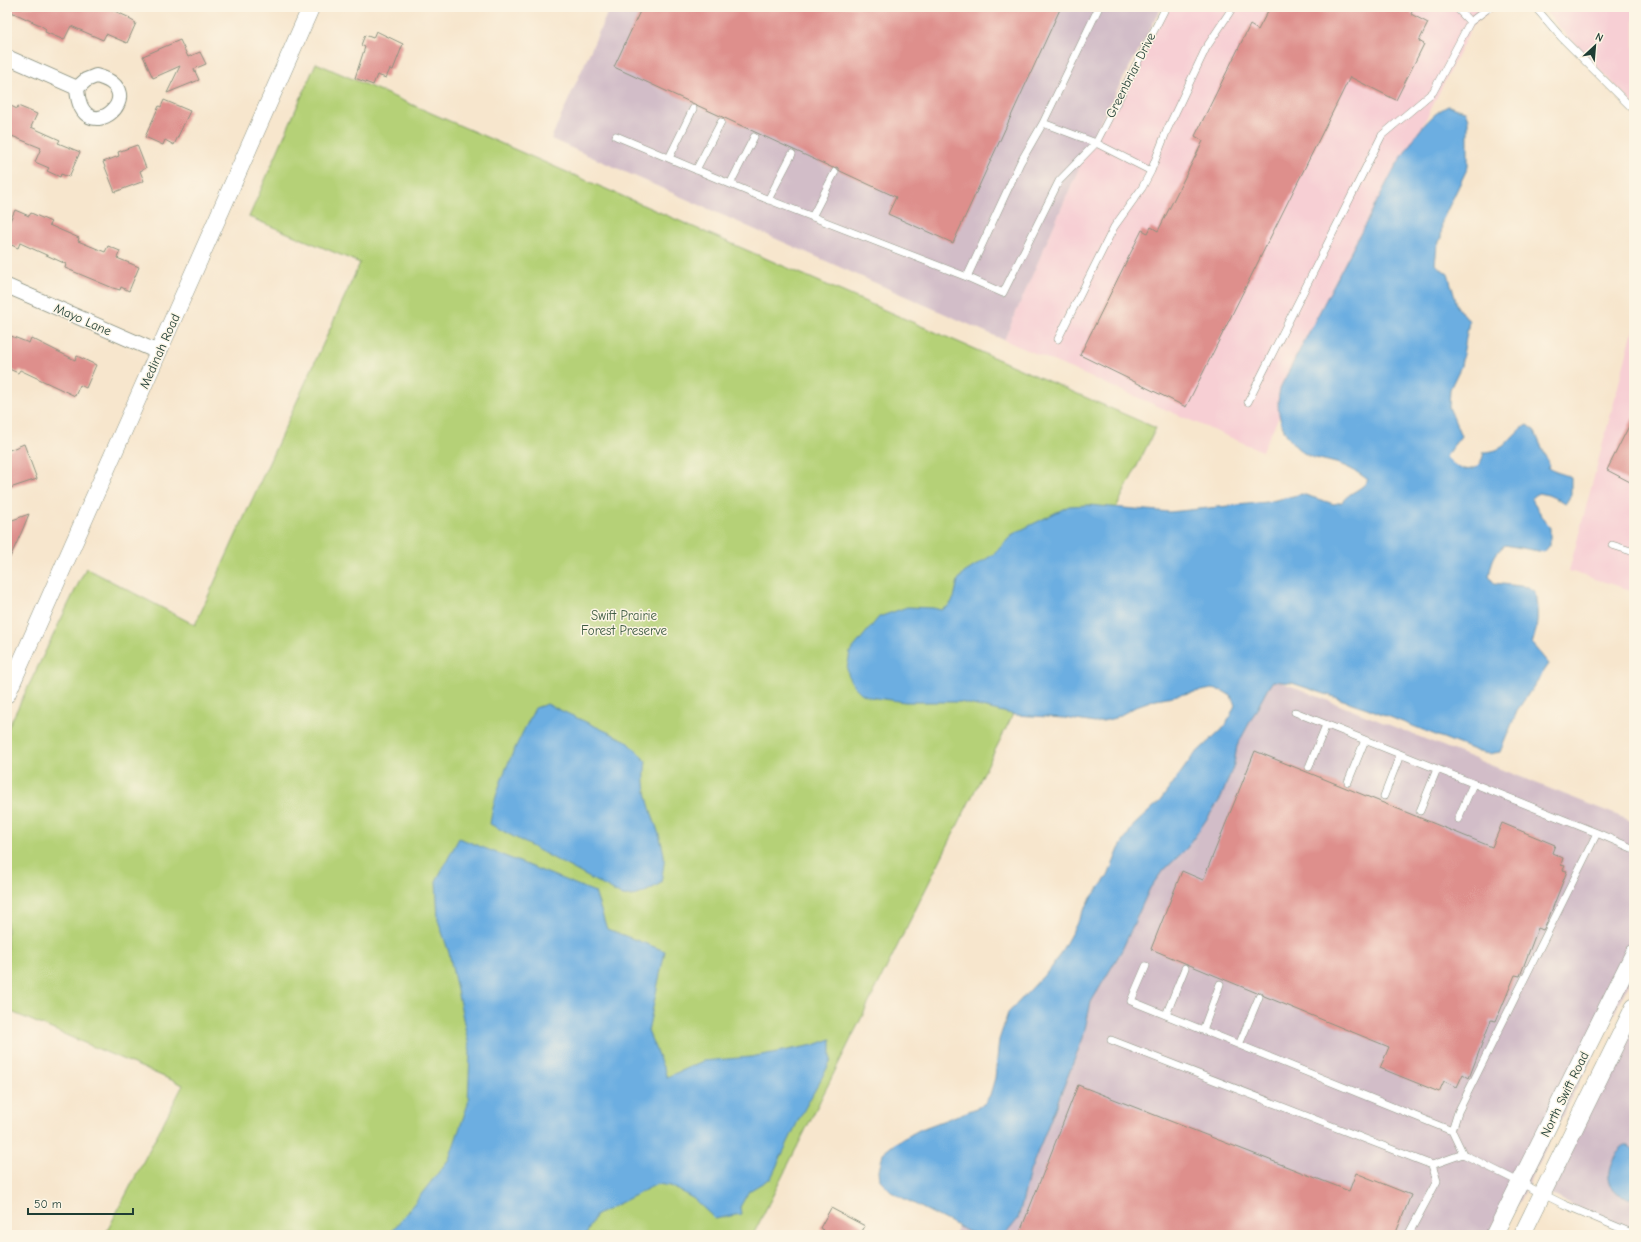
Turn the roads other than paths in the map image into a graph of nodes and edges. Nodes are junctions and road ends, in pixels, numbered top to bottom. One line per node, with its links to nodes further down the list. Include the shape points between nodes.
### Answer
1 (312, 7): 29 (street, Medinah Road)
2 (1099, 7): 14 (lane)
3 (1166, 7): 17 (lane, Greenbriar Drive)
4 (1233, 7): 21 (lane, via 1206,48 1167,130)
5 (1456, 7): 8 (lane)
6 (1490, 7): 8 (lane)
7 (1536, 7): 12 (lane, via 1566,42)
8 (1470, 22): 30 (lane, via 1434,92 1382,135)
9 (7, 57): 10 (street)
10 (77, 88)
11 (693, 109): 19 (lane)
12 (1634, 110)
13 (721, 122): 20 (lane)
14 (1043, 123): 17 (lane); 26 (lane, via 1020,163)
15 (616, 136): 19 (lane)
16 (754, 137): 23 (lane)
17 (1096, 143): 21 (lane); 26 (lane, Greenbriar Drive, via 1059,181 1003,294)
18 (792, 154): 24 (lane)
19 (669, 158): 20 (lane)
20 (696, 170): 23 (lane)
21 (1151, 171): 28 (lane, via 1114,227)
22 (835, 172): 25 (lane)
23 (730, 184): 24 (lane)
24 (768, 200): 25 (lane)
25 (812, 217): 26 (lane)
26 (966, 277)
27 (7, 286): 29 (street, Mayo Lane)
28 (1058, 339)
29 (158, 352): 33 (street, Medinah Road)
30 (1248, 402)
31 (1612, 545): 32 (lane)
32 (1634, 552)
33 (7, 694)
34 (1295, 712): 35 (lane)
35 (1326, 725): 36 (lane); 38 (lane)
36 (1365, 740): 37 (lane); 40 (lane)
37 (1400, 755): 39 (lane); 42 (lane)
38 (1309, 767)
39 (1437, 769): 41 (lane); 43 (lane)
40 (1348, 782)
41 (1473, 784): 44 (lane); 45 (lane)
42 (1384, 796)
43 (1420, 811)
44 (1458, 819)
45 (1597, 833): 46 (lane); 57 (lane, via 1458,1112)
46 (1634, 849)
47 (1634, 953): 60 (street, North Swift Road)
48 (1146, 966): 53 (lane, via 1131,1001)
49 (1184, 968): 53 (lane)
50 (1220, 984): 54 (lane)
51 (1259, 997): 56 (lane)
52 (1634, 1007): 61 (street, North Swift Road)
53 (1166, 1015): 54 (lane)
54 (1203, 1030): 56 (lane)
55 (1111, 1040): 59 (lane)
56 (1239, 1045): 57 (lane)
57 (1452, 1131): 58 (lane)
58 (1463, 1154): 59 (lane); 60 (lane)
59 (1432, 1166): 63 (lane, via 1437,1181)
60 (1520, 1184): 61 (lane); 64 (street, North Swift Road)
61 (1542, 1194): 62 (lane); 65 (street, North Swift Road)
62 (1634, 1234)
63 (1408, 1235)
64 (1494, 1235)
65 (1522, 1235)

